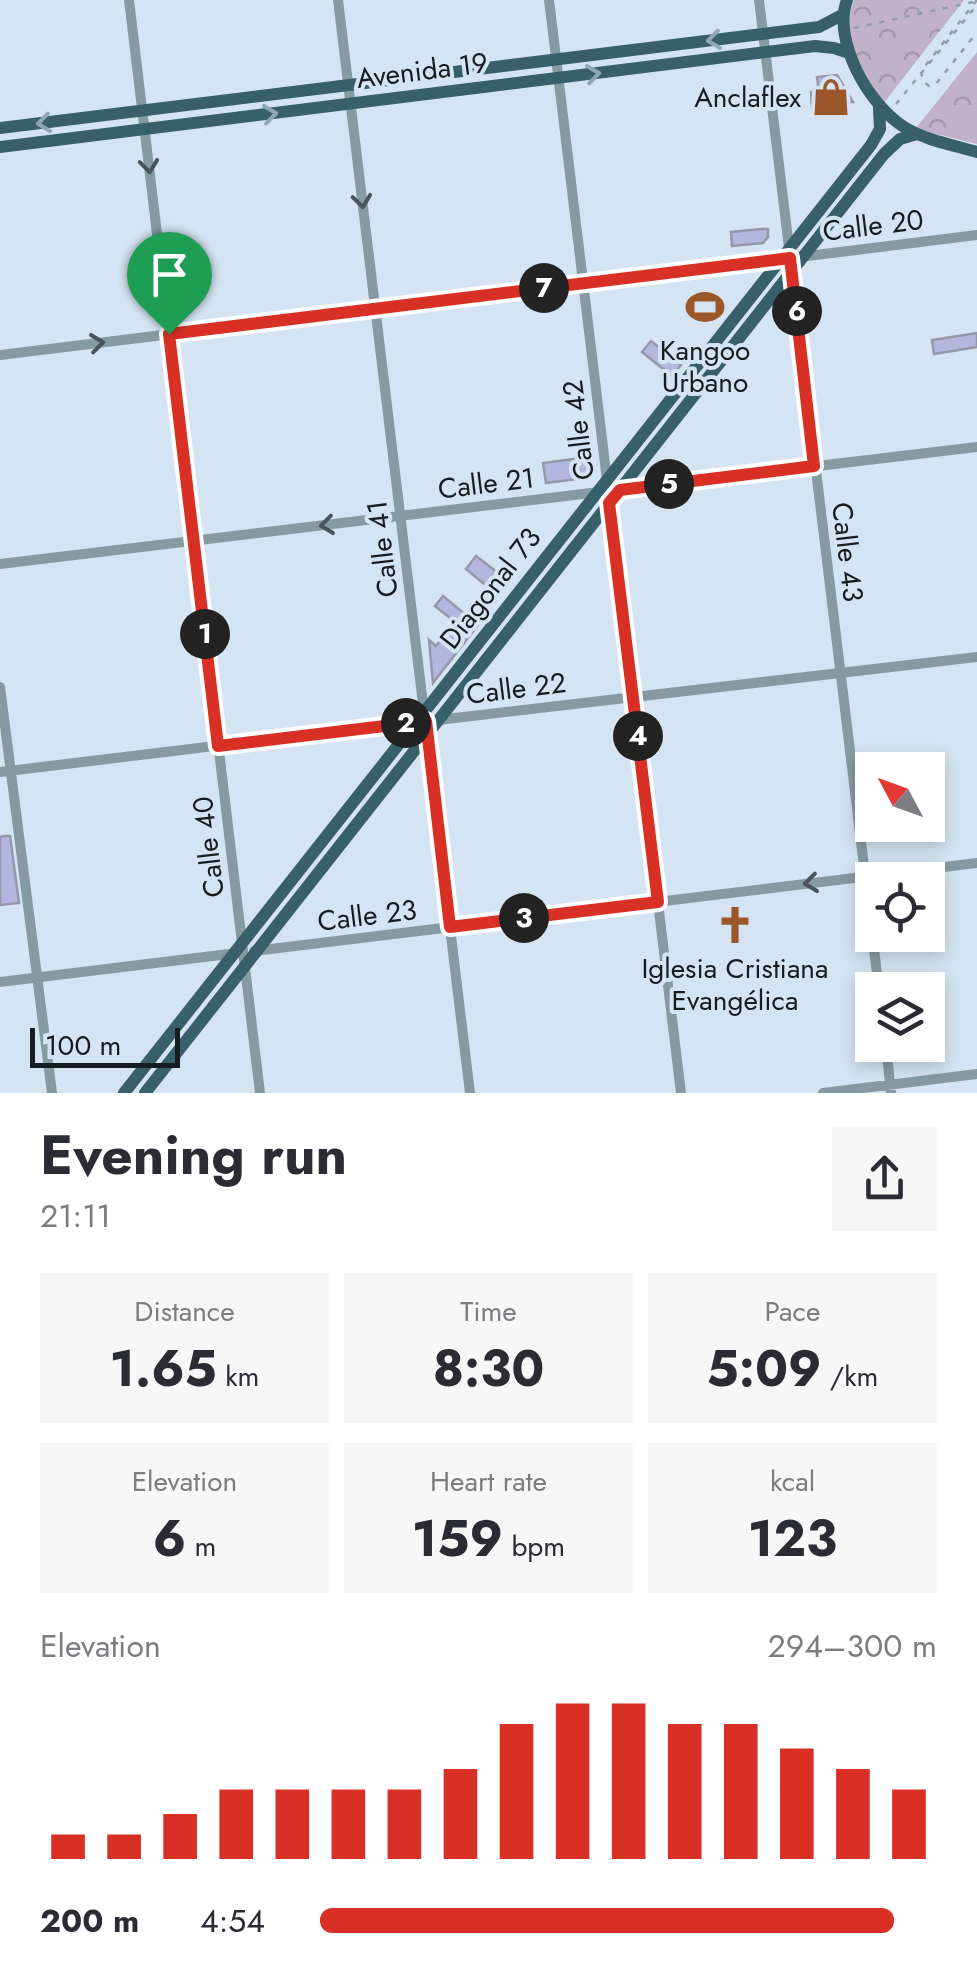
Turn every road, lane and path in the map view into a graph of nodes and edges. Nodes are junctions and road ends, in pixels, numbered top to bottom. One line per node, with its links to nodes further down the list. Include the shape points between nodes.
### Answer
1 (129, 0): 18 (street, Calle 40)
2 (338, 0): 16 (street, Calle 41)
3 (549, 0): 13 (street, Calle 42)
4 (759, 0): 10 (street, Calle 43)
5 (847, 0): 7 (main road)
6 (976, 2): 8 (path); 14 (path)
7 (842, 15): 8 (main road); 10 (main road, Avenida 19, via 820,27)
8 (843, 30): 12 (main road)
9 (977, 32): 14 (path, via 936,84)
10 (763, 34): 11 (street, Calle 43); 13 (main road, Avenida 19, one-way to 13)
11 (766, 52): 12 (main road, Avenida 19, via 825,46); 15 (main road, Avenida 19, one-way to 11); 26 (street, Calle 43)
12 (849, 54): 19 (main road)
13 (556, 59): 15 (street, Calle 42); 16 (main road, Avenida 19)
14 (921, 77): 19 (path)
15 (558, 78): 17 (main road, Avenida 19); 27 (street, Calle 42)
16 (348, 85): 17 (street, Calle 41); 18 (main road, Avenida 19)
17 (351, 104): 21 (main road, Avenida 19, one-way to 17); 28 (street, Calle 41, one-way to 28)
18 (142, 111): 20 (main road, Avenida 19, one-way to 20); 21 (street, Calle 40)
19 (884, 112): 22 (main road); 26 (main road, Diagonal 73, via 874,141)
20 (0, 128)
21 (144, 130): 23 (main road, Avenida 19); 29 (street, Calle 40, one-way to 29)
22 (917, 134): 24 (main road); 26 (main road, Diagonal 73, via 884,154)
23 (0, 148)
24 (977, 152)
25 (977, 234): 26 (street, Calle 20)
26 (791, 259): 27 (street, Calle 20); 32 (street, Calle 43); 33 (main road, Diagonal 73)
27 (583, 283): 28 (street, Calle 20); 33 (street, Calle 42)
28 (376, 309): 29 (street, Calle 20); 34 (street, Calle 41)
29 (169, 334): 30 (street, Calle 20, one-way to 29); 35 (street, Calle 40)
30 (0, 355)
31 (977, 447): 32 (street, Calle 21)
32 (814, 466): 33 (street, Calle 21); 38 (street, Calle 43)
33 (608, 491): 34 (street, Calle 21); 40 (street, Calle 42); 41 (main road, Diagonal 73)
34 (400, 516): 35 (street, Calle 21, one-way to 35); 41 (street, Calle 41)
35 (194, 541): 36 (street, Calle 21); 42 (street, Calle 40)
36 (0, 564)
37 (977, 657): 38 (street, Calle 22)
38 (841, 673): 40 (street, Calle 22); 44 (street, Calle 43)
39 (0, 687): 43 (street)
40 (634, 698): 41 (street, Calle 22); 48 (street, Calle 42)
41 (427, 722): 42 (street, Calle 22); 49 (street, Calle 41); 50 (main road, Diagonal 73)
42 (218, 746): 43 (street, Calle 22); 50 (street, Calle 40)
43 (5, 772): 51 (street)
44 (864, 862)
45 (977, 863): 46 (street, Calle 23)
46 (945, 867)
47 (855, 877): 48 (street, Calle 23, one-way to 48)
48 (658, 902): 49 (street, Calle 23); 61 (street, Calle 42)
49 (450, 927): 50 (street, Calle 23); 60 (street, Calle 41)
50 (244, 953): 51 (street, Calle 23); 57 (main road, Diagonal 73); 58 (main road, Diagonal 73); 59 (street, Calle 40)
51 (37, 978): 52 (street, Calle 23); 56 (street)
52 (0, 982)
53 (888, 1062): 55 (street)
54 (977, 1074): 55 (street)
55 (891, 1089): 62 (street); 63 (street)
56 (52, 1093)
57 (124, 1093)
58 (145, 1093)
59 (260, 1093)
60 (470, 1093)
61 (681, 1093)
62 (823, 1093)
63 (901, 1093)

